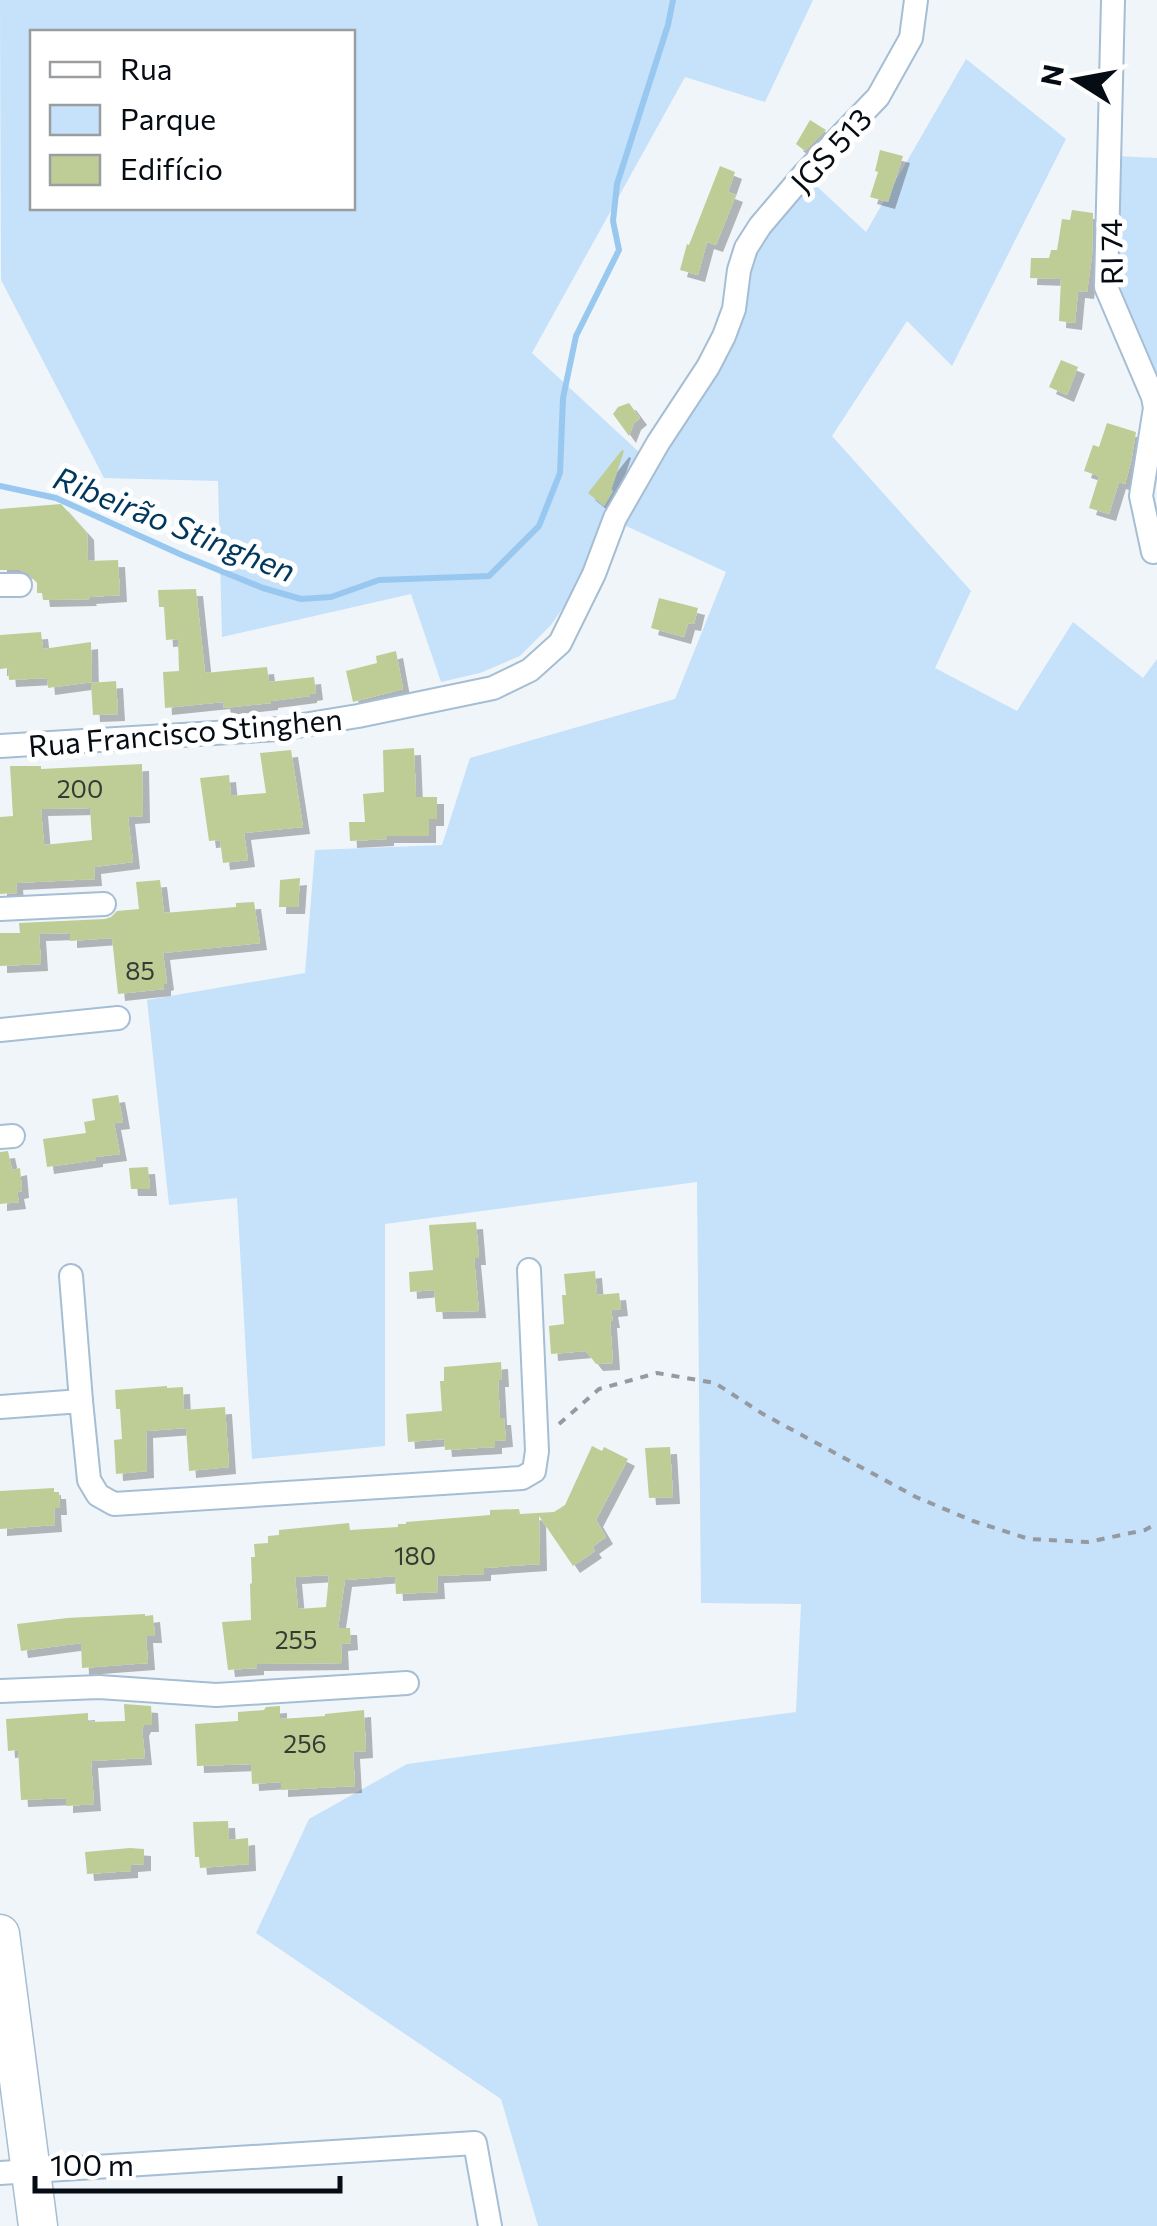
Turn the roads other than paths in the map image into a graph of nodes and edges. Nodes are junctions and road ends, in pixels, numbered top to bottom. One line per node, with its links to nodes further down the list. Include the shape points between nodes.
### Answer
1 (916, 0): 3 (street, JGS 513, via 911,38 878,97 760,226 746,248)
2 (1113, 0): 4 (street, RI 74, via 1106,286 1155,408 1142,496)
3 (736, 294): 5 (street, Rua Francisco Stinghen, via 724,336 616,518 560,643 530,670 494,688 280,729)
4 (1153, 552)
5 (0, 746)
6 (104, 904): 7 (street)
7 (0, 909)
8 (118, 1018): 9 (street)
9 (0, 1030)
10 (529, 1270): 12 (street, via 537,1451 534,1470 522,1478 114,1504 89,1480)
11 (70, 1276): 12 (street)
12 (81, 1400): 13 (street)
13 (0, 1407)
14 (407, 1683): 15 (street, via 216,1695 99,1686)
15 (0, 1691)
16 (0, 1934): 17 (main road)
17 (16, 2171): 18 (main road); 19 (street, via 475,2143)
18 (38, 2226)
19 (490, 2226)

